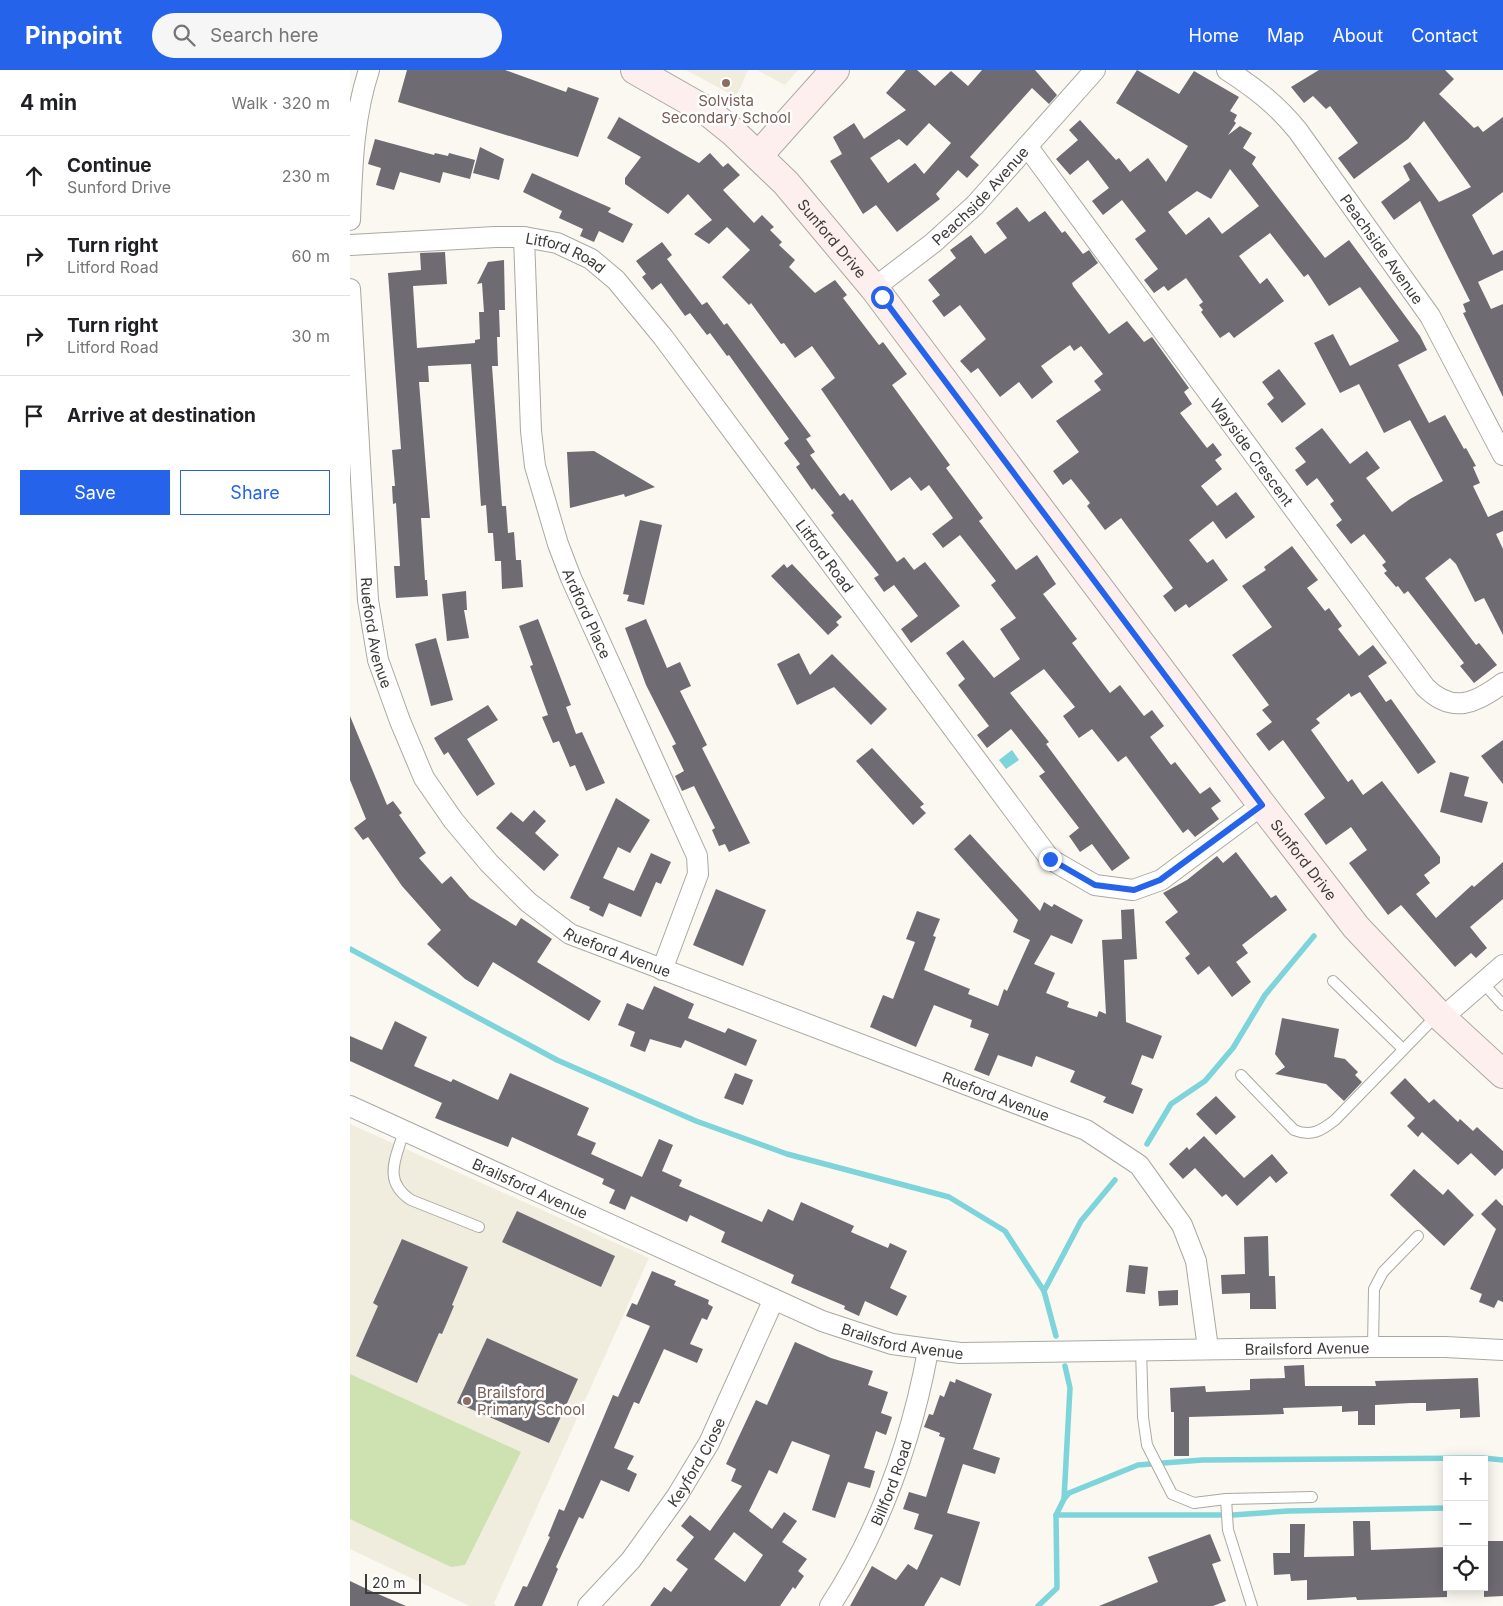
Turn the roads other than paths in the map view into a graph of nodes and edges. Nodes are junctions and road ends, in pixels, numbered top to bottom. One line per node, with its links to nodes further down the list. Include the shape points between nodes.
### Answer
1 (369, 70): 6 (street)
2 (635, 70): 8 (street, Sunford Drive, via 707,111)
3 (835, 70): 8 (street)
4 (1095, 70): 7 (street, Peachside Avenue)
5 (1227, 70): 15 (street, Peachside Avenue, via 1280,108 1304,139 1430,316)
6 (355, 104): 9 (street)
7 (1028, 146): 12 (street, Peachside Avenue, via 975,205 933,243); 17 (street, Wayside Crescent, via 1425,687 1436,698 1452,704 1473,701)
8 (758, 156): 12 (street, Sunford Drive, via 786,183)
9 (350, 220)
10 (524, 236): 11 (street, Litford Road); 18 (street, Litford Road, via 557,243 591,259 616,280 663,337 1050,859 1095,885 1134,890 1160,880); 20 (street, Ardford Place, via 535,466 570,578 697,856 698,874)
11 (350, 245)
12 (874, 288): 18 (street, Sunford Drive)
13 (350, 289): 14 (street, Rueford Avenue)
14 (352, 354): 16 (street, Rueford Avenue)
15 (1503, 455)
16 (355, 464): 20 (street, Rueford Avenue, via 368,600 378,660 424,778 489,863 528,902 570,934)
17 (1503, 684)
18 (1262, 805): 24 (street, Sunford Drive, via 1356,926)
19 (1503, 965): 22 (street)
20 (662, 970): 34 (street, Rueford Avenue, via 1086,1130 1104,1140 1139,1165 1182,1225 1196,1261)
21 (1333, 981): 25 (lane)
22 (1483, 983): 23 (lane); 24 (street)
23 (1503, 1005)
24 (1440, 1015): 25 (lane); 26 (street, Sunford Drive)
25 (1403, 1049): 27 (lane, via 1335,1120 1317,1132 1305,1135 1294,1130)
26 (1503, 1074)
27 (1241, 1075)
28 (350, 1106): 29 (street, Brailsford Avenue)
29 (404, 1131): 30 (lane, via 392,1170 393,1179 403,1195); 32 (street, Brailsford Avenue)
30 (479, 1227)
31 (1418, 1236): 33 (lane, via 1382,1272 1374,1289)
32 (774, 1299): 37 (street, Brailsford Avenue, via 854,1333); 40 (street, Keyford Close, via 709,1442 686,1480 631,1560)
33 (1373, 1347): 34 (street, Brailsford Avenue); 36 (street, Brailsford Avenue, via 1445,1346)
34 (1208, 1348): 35 (street, Brailsford Avenue)
35 (1141, 1349): 37 (street, Brailsford Avenue); 39 (lane, via 1143,1417 1150,1452 1159,1472 1172,1494 1194,1503)
36 (1503, 1350)
37 (928, 1351): 41 (street, Billford Road, via 918,1401 896,1475 862,1553)
38 (1312, 1497): 39 (lane)
39 (1226, 1499): 42 (lane, via 1228,1530)
40 (588, 1606)
41 (830, 1606)
42 (1252, 1606)

